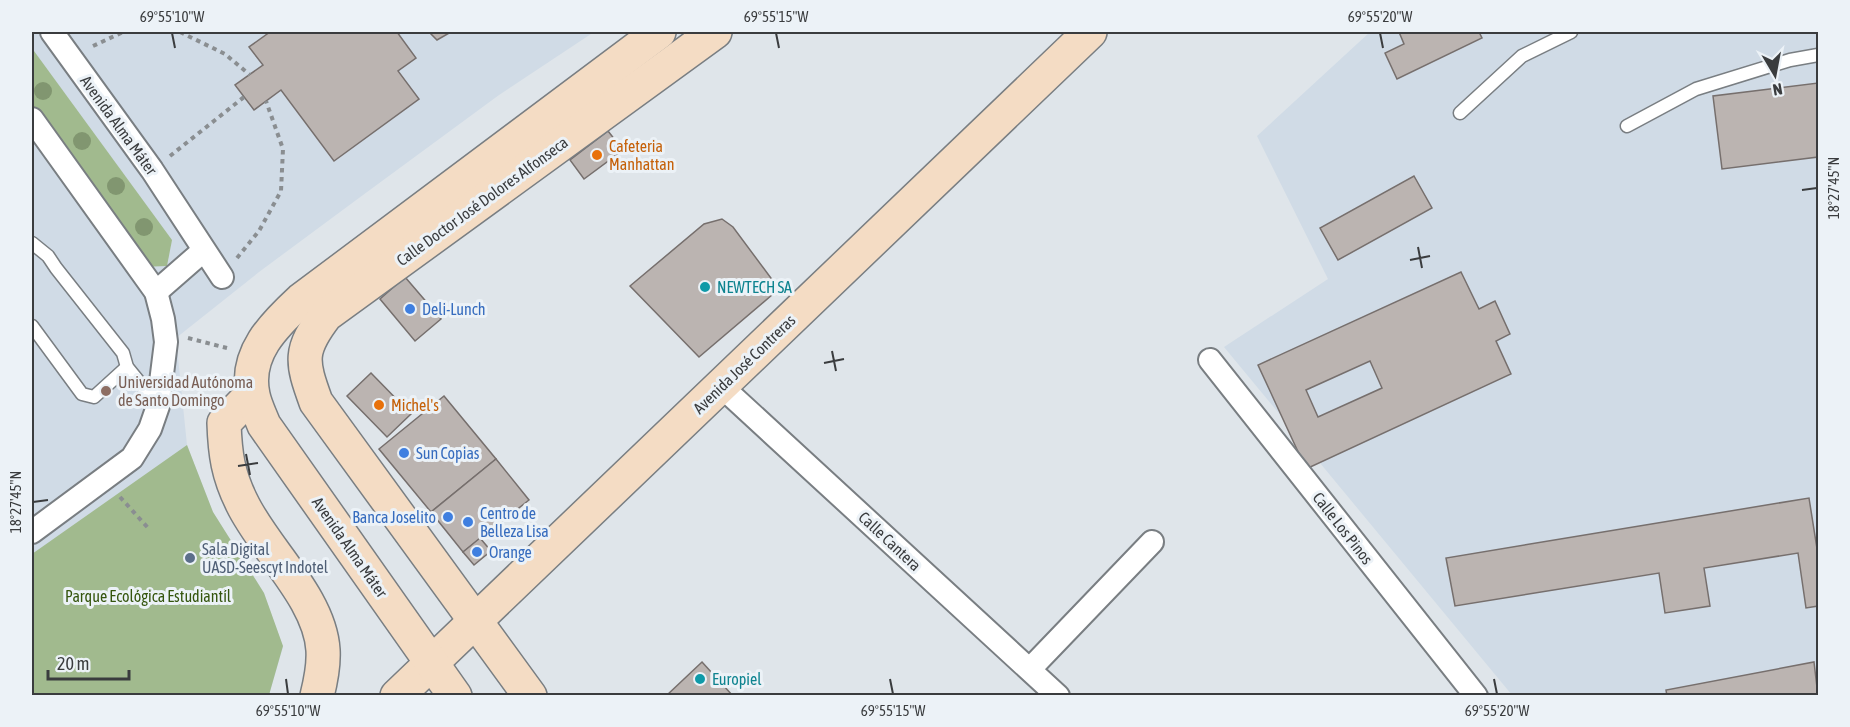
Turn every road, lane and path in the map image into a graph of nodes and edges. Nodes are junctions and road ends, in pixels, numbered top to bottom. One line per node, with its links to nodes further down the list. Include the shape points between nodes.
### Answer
1 (52, 32): 9 (street, Avenida Alma Máter)
2 (123, 32): 9 (path)
3 (180, 32): 10 (path, via 225,54)
4 (659, 32): 23 (street, Calle Doctor José Dolores Alfonseca, via 301,300 272,328)
5 (715, 32): 33 (street, Calle Doctor José Dolores Alfonseca, via 326,315 311,334 305,372 315,402)
6 (1090, 32): 26 (street, Avenida José Contreras)
7 (1571, 32): 13 (lane, via 1522,56)
8 (1818, 55): 15 (lane, via 1696,89)
9 (70, 56): 16 (street, Avenida Alma Máter)
10 (250, 75)
11 (244, 97): 16 (path)
12 (266, 100): 19 (path, via 283,149 280,191 259,231)
13 (1460, 113)
14 (32, 119): 20 (street)
15 (1627, 126)
16 (152, 170): 18 (street, Avenida Alma Máter)
17 (32, 243): 25 (lane, via 48,256 110,336 123,353)
18 (203, 251): 19 (street, Avenida Alma Máter); 20 (street)
19 (222, 277)
20 (156, 292): 22 (street)
21 (32, 326): 25 (lane, via 82,394 94,397)
22 (165, 330): 23 (path); 28 (street)
23 (256, 356): 27 (street, Calle Doctor José Dolores Alfonseca)
24 (1210, 360): 41 (street, Calle Los Pinos)
25 (127, 367): 28 (lane)
26 (721, 386): 33 (street, Avenida José Contreras); 35 (street, Calle Cantera)
27 (252, 394): 34 (street, Avenida Alma Máter, via 264,425); 36 (street, via 224,423 225,455 243,504 317,622 323,649)
28 (158, 405): 29 (street, via 150,429 132,458)
29 (104, 478): 30 (path); 31 (street)
30 (149, 529)
31 (32, 531)
32 (1152, 542): 35 (street)
33 (476, 620): 34 (street, Avenida José Contreras); 39 (street)
34 (432, 662): 37 (street, Avenida José Contreras); 38 (street, Avenida Alma Máter)
35 (1030, 669): 40 (street, Calle Cantera)
36 (317, 696)
37 (397, 696)
38 (455, 696)
39 (530, 696)
40 (1059, 696)
41 (1476, 696)

